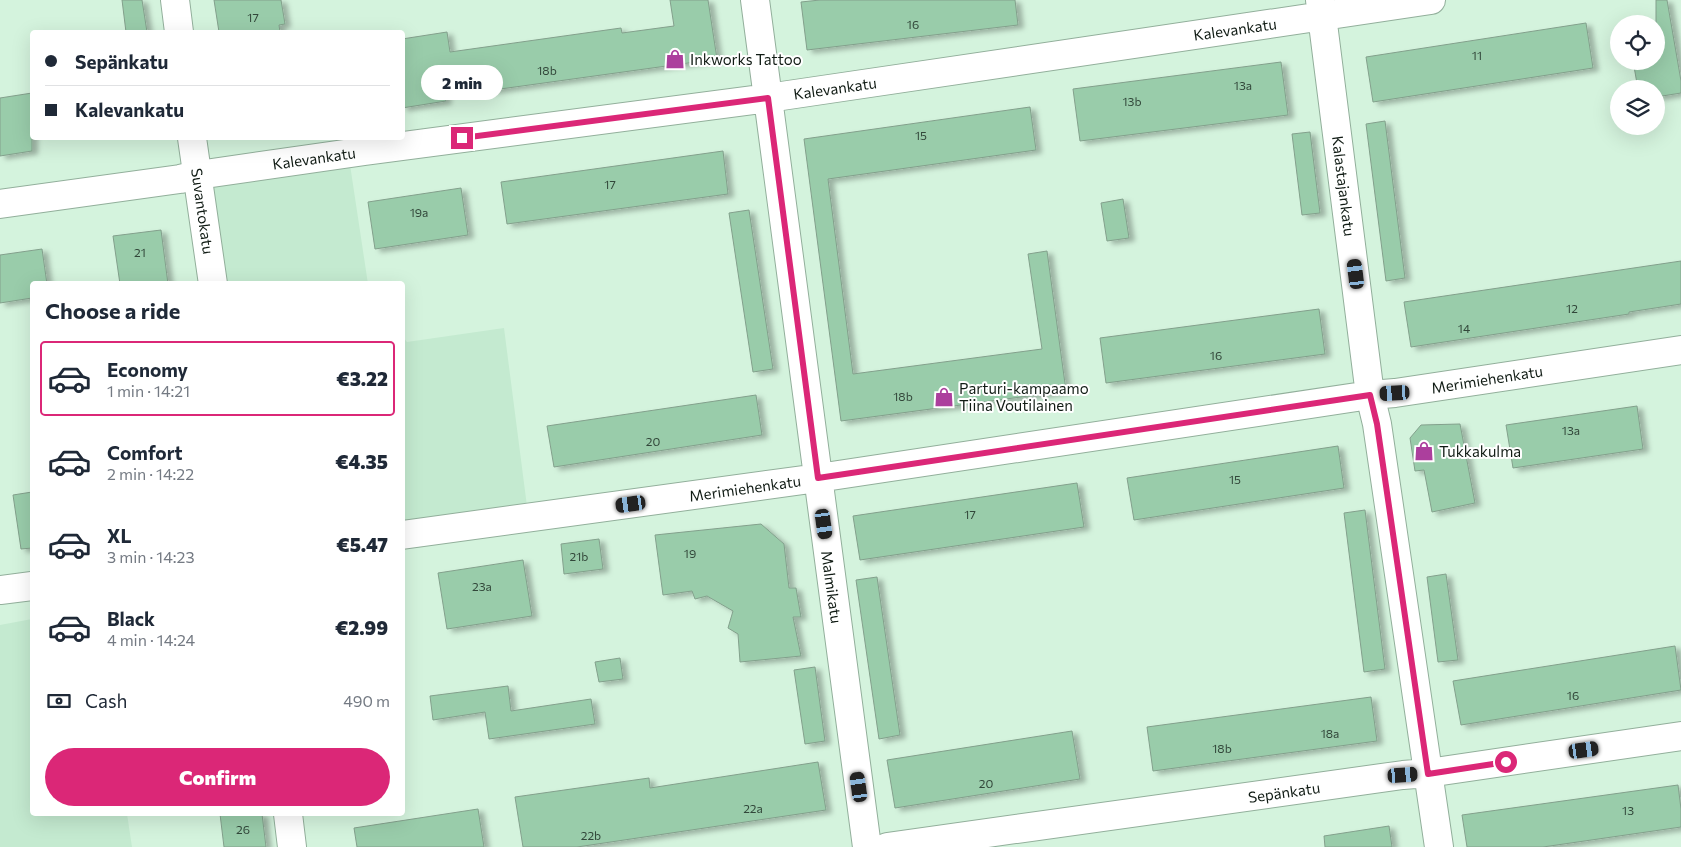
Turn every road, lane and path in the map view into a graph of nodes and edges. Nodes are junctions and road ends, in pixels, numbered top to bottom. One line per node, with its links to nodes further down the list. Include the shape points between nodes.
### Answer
1 (175, 0): 5 (street)
2 (755, 0): 6 (street, Malmikatu)
3 (1431, 0): 4 (street, Kalevankatu)
4 (1321, 8): 6 (street, Kalevankatu); 12 (street, Kalastajankatu)
5 (179, 30)
6 (768, 98): 8 (street, Kalevankatu); 13 (street, Malmikatu)
7 (192, 140): 8 (street, Suvantokatu)
8 (198, 175): 9 (street, Kalevankatu); 10 (street, Suvantokatu)
9 (0, 204)
10 (213, 281)
11 (1681, 350): 12 (street, Merimiehenkatu)
12 (1370, 395): 13 (street, Merimiehenkatu); 18 (street, Kalastajankatu)
13 (818, 478): 14 (street, Merimiehenkatu); 21 (street, Malmikatu)
14 (405, 535)
15 (30, 586): 16 (street)
16 (0, 590)
17 (1681, 736): 18 (street, Sepänkatu)
18 (1428, 774): 22 (street, Sepänkatu); 23 (street, Kalastajankatu)
19 (288, 816): 20 (street)
20 (292, 847)
21 (867, 847)
22 (887, 847)
23 (1439, 847)

